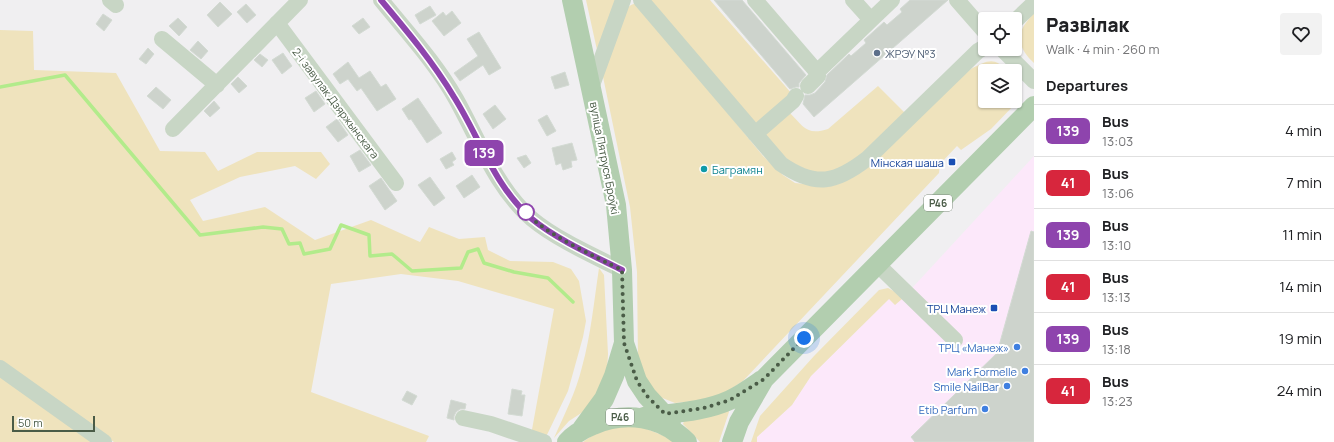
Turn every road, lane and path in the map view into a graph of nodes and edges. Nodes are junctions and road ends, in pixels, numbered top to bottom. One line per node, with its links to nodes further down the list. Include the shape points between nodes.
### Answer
1 (300, 0): 13 (street)
2 (381, 0): 27 (street, via 427,56 455,98 492,169 512,198 533,219 554,234)
3 (572, 0): 21 (main road, вуліца Пятруся Броўкі)
4 (623, 0): 21 (street)
5 (641, 0): 24 (street)
6 (755, 0): 18 (street)
7 (853, 0): 12 (street)
8 (892, 0): 12 (street)
9 (957, 0): 14 (street)
10 (1034, 3): 11 (street)
11 (1022, 15)
12 (871, 20): 18 (street)
13 (277, 23): 20 (street); 25 (street, 2-і завулак Дзяржынскага)
14 (978, 24)
15 (162, 39): 20 (street)
16 (978, 51): 24 (street, via 868,158 853,170 838,177 807,179 793,172 781,164)
17 (1009, 56): 19 (street)
18 (817, 72): 24 (street, via 818,76)
19 (1034, 81)
20 (217, 85): 23 (street)
21 (591, 88): 27 (main road, вуліца Пятруся Броўкі, via 616,205)
22 (1034, 106): 26 (main road, Р46)
23 (173, 129)
24 (755, 134)
25 (396, 183)
26 (877, 264): 28 (street); 31 (main road, Р46)
27 (622, 270): 29 (main road, вуліца Пятруся Броўкі)
28 (955, 340)
29 (624, 343): 32 (main road, вуліца Пятруся Броўкі, via 637,381 647,396); 35 (main road, вуліца Пятруся Броўкі, via 604,399)
30 (0, 368): 37 (street)
31 (764, 379): 32 (main road, Р46, via 730,400 704,408); 39 (main road, Р46, via 739,422)
32 (665, 414): 33 (main road, Р46); 36 (main road, вуліца Пятруся Броўкі)
33 (640, 417): 35 (main road, Р46, via 624,416 604,420); 36 (main road, Р46, via 659,422)
34 (463, 418): 38 (street, via 491,424)
35 (575, 436)
36 (684, 438)
37 (104, 442)
38 (544, 442)
39 (732, 442)

